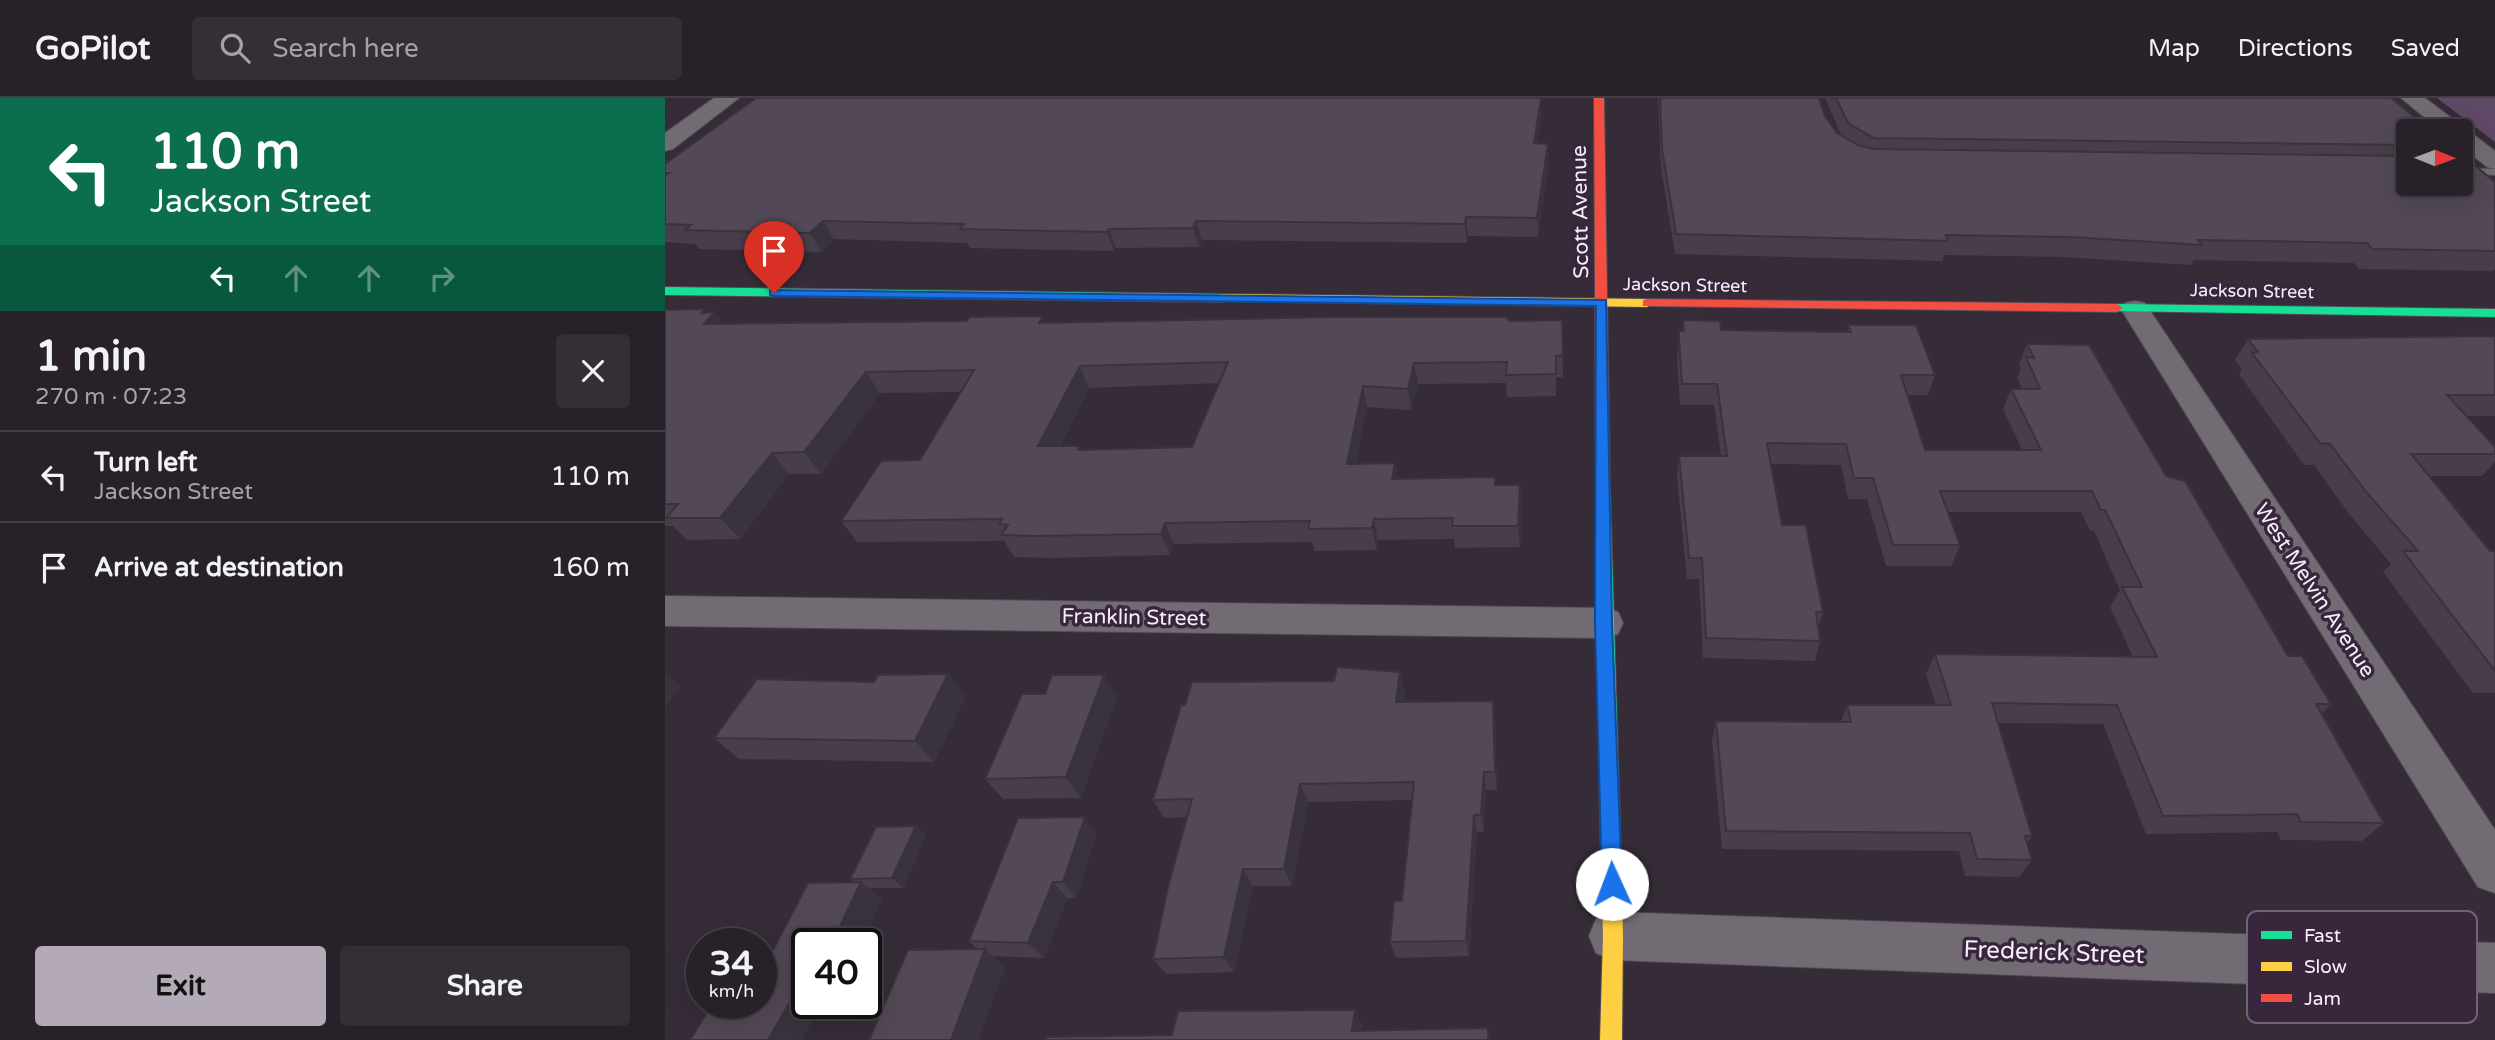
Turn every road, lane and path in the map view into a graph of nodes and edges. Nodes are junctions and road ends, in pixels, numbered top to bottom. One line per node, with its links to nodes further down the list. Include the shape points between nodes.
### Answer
1 (728, 98): 5 (street)
2 (1599, 98): 11 (main road, Scott Avenue)
3 (2411, 98): 4 (street)
4 (2439, 119)
5 (665, 144)
6 (2473, 145): 7 (street)
7 (2495, 162)
8 (2473, 171): 9 (lane)
9 (2495, 172)
10 (665, 291): 11 (main road, Jackson Street)
11 (1602, 303): 12 (main road, Jackson Street); 15 (main road, Scott Avenue)
12 (2135, 309): 13 (main road, Jackson Street); 16 (street, West Melvin Avenue)
13 (2495, 313)
14 (665, 611): 15 (street, Franklin Street)
15 (1604, 623): 17 (main road, Scott Avenue)
16 (2495, 871)
17 (1613, 936): 18 (street, Frederick Street); 21 (main road, Scott Avenue)
18 (2247, 959)
19 (2477, 967): 20 (street, Frederick Street)
20 (2495, 968)
21 (1611, 1040)

